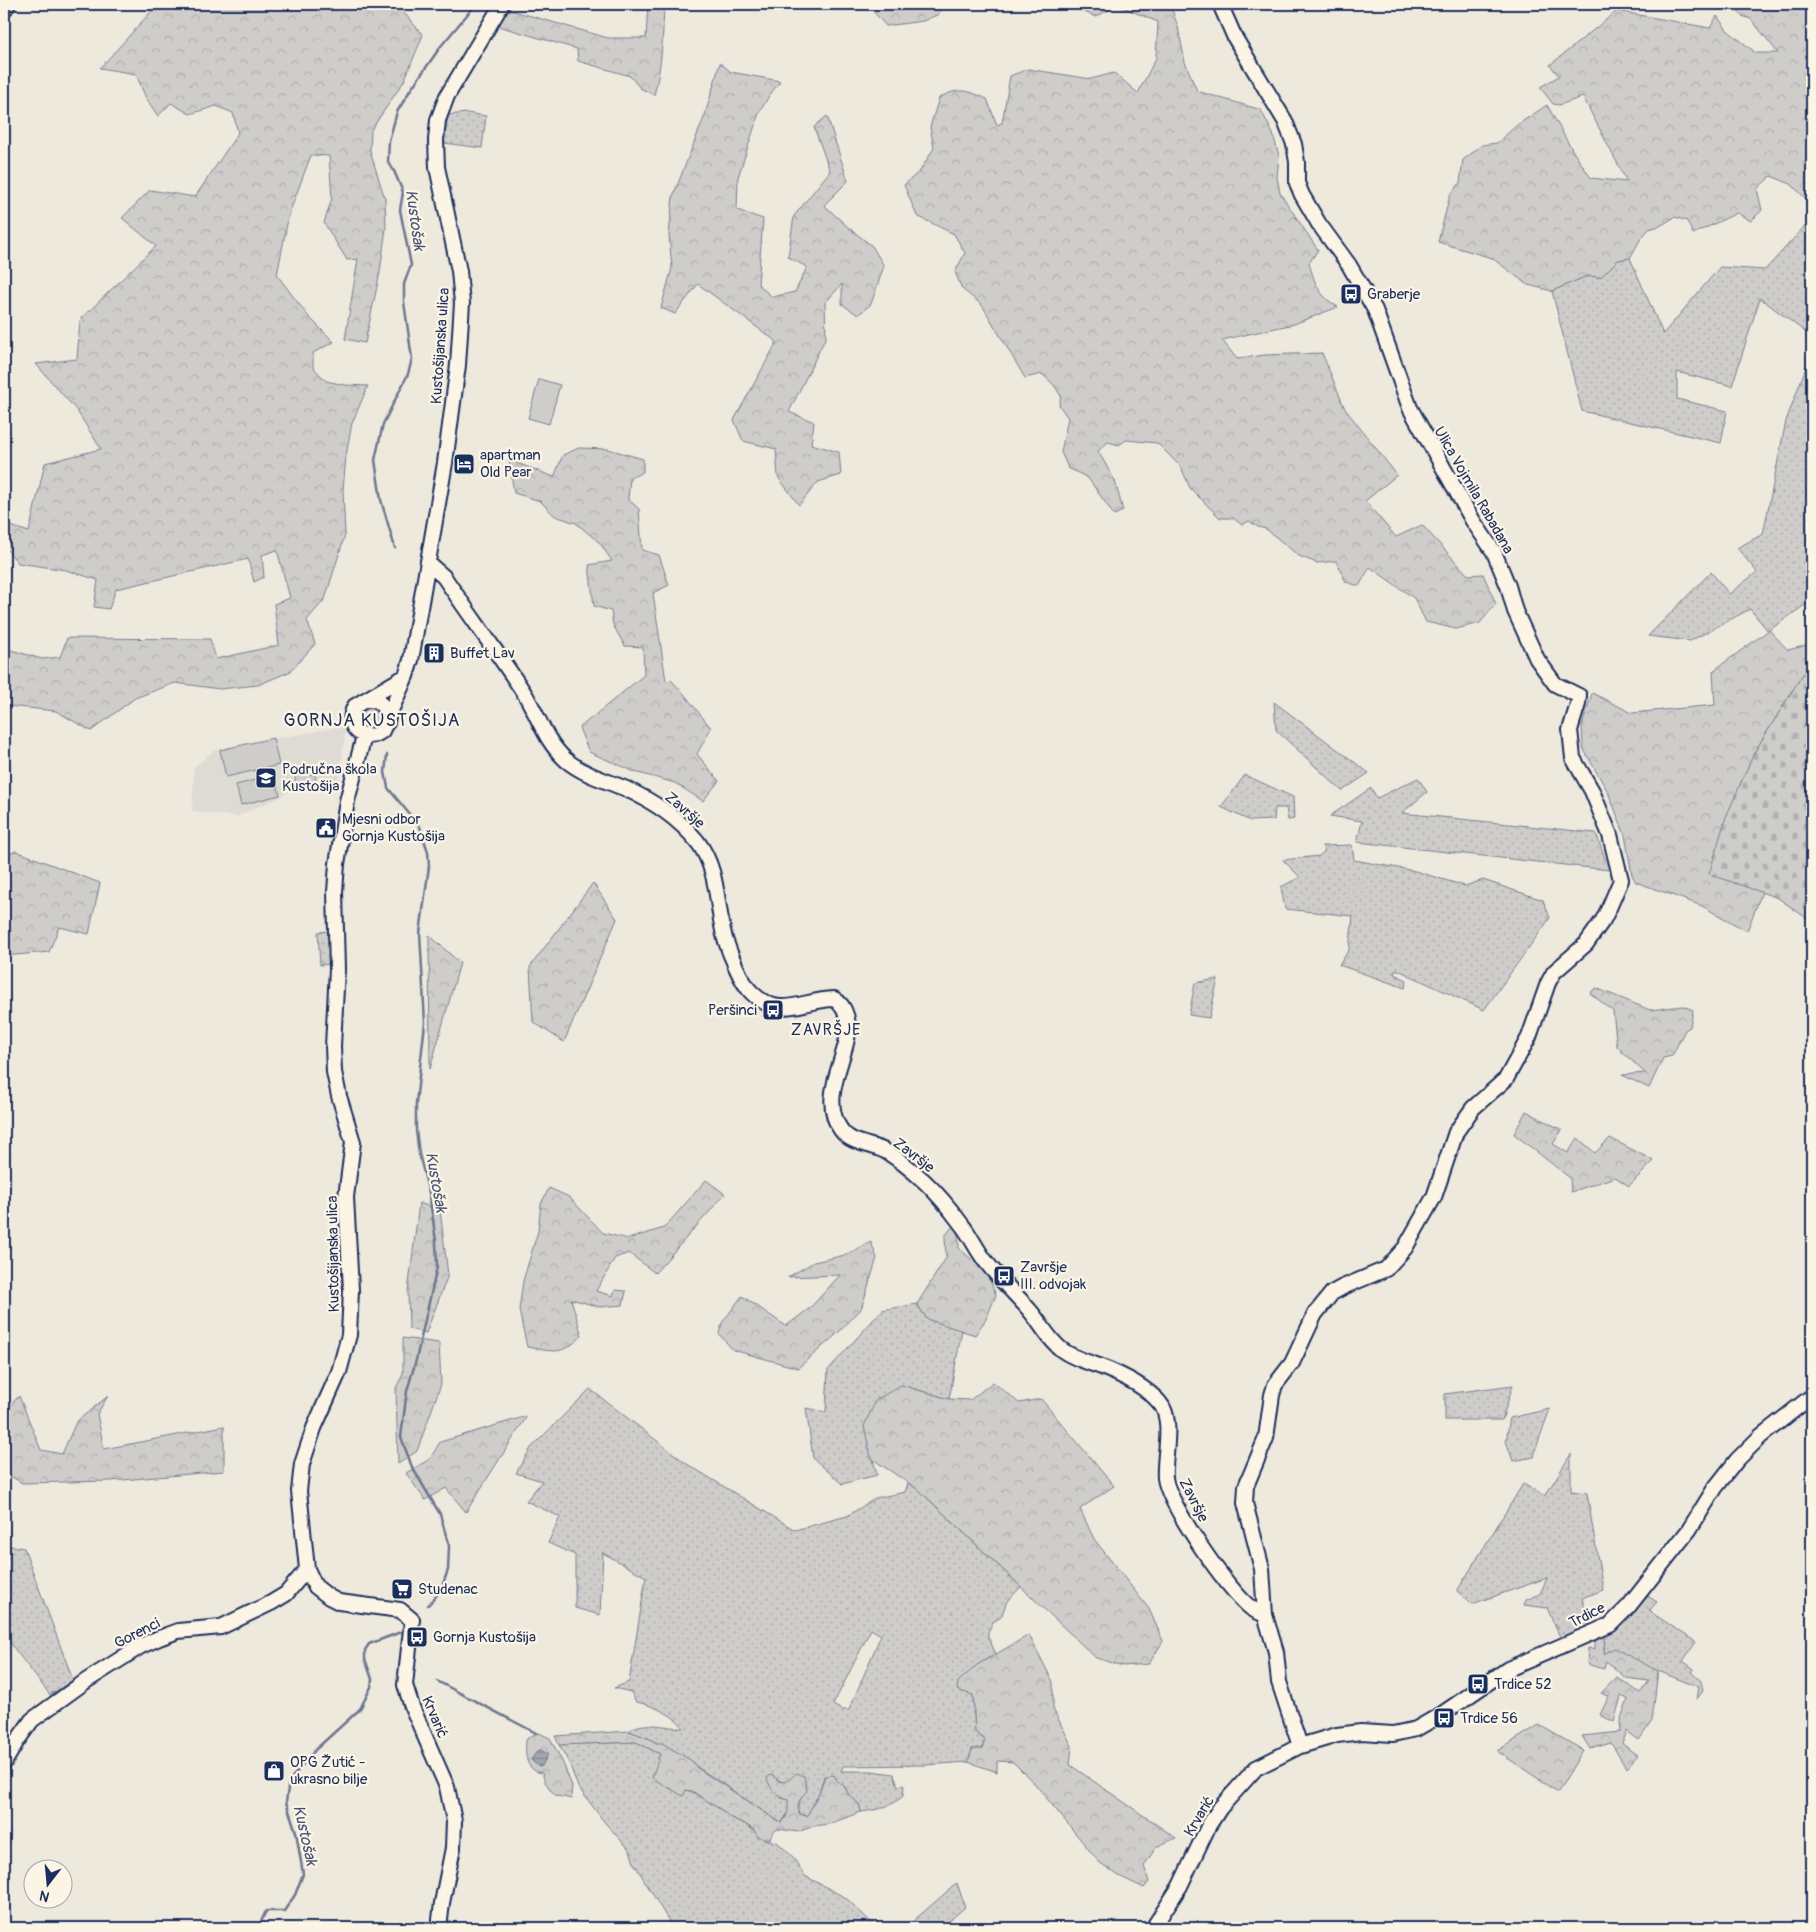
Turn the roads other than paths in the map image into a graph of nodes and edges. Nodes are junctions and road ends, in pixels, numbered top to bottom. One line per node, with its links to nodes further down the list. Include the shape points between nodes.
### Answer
1 (8, 4): 4 (street)
2 (502, 4): 5 (street, Kustošijanska ulica, via 446,98 438,120 437,167 459,271 462,303 457,373)
3 (1220, 4): 13 (street, Ulica Vojmila Rabadana, via 1235,38 1285,121 1294,144 1297,183 1304,200 1369,297 1410,408 1473,521 1494,552 1515,611 1537,659 1555,684 1579,696 1570,730 1573,758 1592,791 1610,835 1621,880 1596,931 1551,977 1529,1037 1506,1078 1472,1108 1456,1132 1434,1197 1404,1248 1386,1269 1332,1293 1315,1314 1292,1363 1275,1385 1266,1438 1245,1494 1262,1569)
4 (4, 10)
5 (429, 564): 6 (street, Kustošijanska ulica); 13 (street, Završje, via 444,577 526,697 560,754 578,768 653,803 697,842 716,885 724,934 731,954 752,993 776,1007 834,999 842,1006 848,1034 836,1074 833,1100 835,1116 844,1134 886,1152 923,1181 963,1226 988,1265 1027,1307 1054,1343 1069,1354 1121,1375 1161,1403 1167,1432 1165,1478 1175,1503 1216,1571 1251,1608)
6 (406, 676): 7 (street); 8 (street, Kustošijanska ulica)
7 (363, 701): 8 (street, via 373,700 383,706); 9 (street, via 355,706 351,721 355,730)
8 (387, 723): 9 (street, via 378,734)
9 (364, 736): 11 (street, Kustošijanska ulica, via 346,801 335,892 334,1072 353,1142 346,1197 349,1335 339,1372 302,1464 301,1519)
10 (1812, 1396): 14 (street, Trdice, via 1761,1436 1737,1460 1714,1488 1689,1530 1610,1625 1508,1669 1416,1729 1393,1734 1350,1732)
11 (307, 1569): 12 (street, Kustošijanska ulica); 15 (street, Gorenci, via 286,1594 271,1603 221,1627 178,1631 159,1638 86,1681 32,1720)
12 (315, 1586): 16 (street, Krvarić, via 339,1602 400,1610 412,1620 405,1685 447,1787 454,1821 453,1848)
13 (1265, 1615): 14 (street, via 1276,1652 1279,1682)
14 (1300, 1746): 17 (street, Krvarić, via 1256,1768 1220,1808 1180,1886)
15 (4, 1763)
16 (439, 1928)
17 (1153, 1928)

